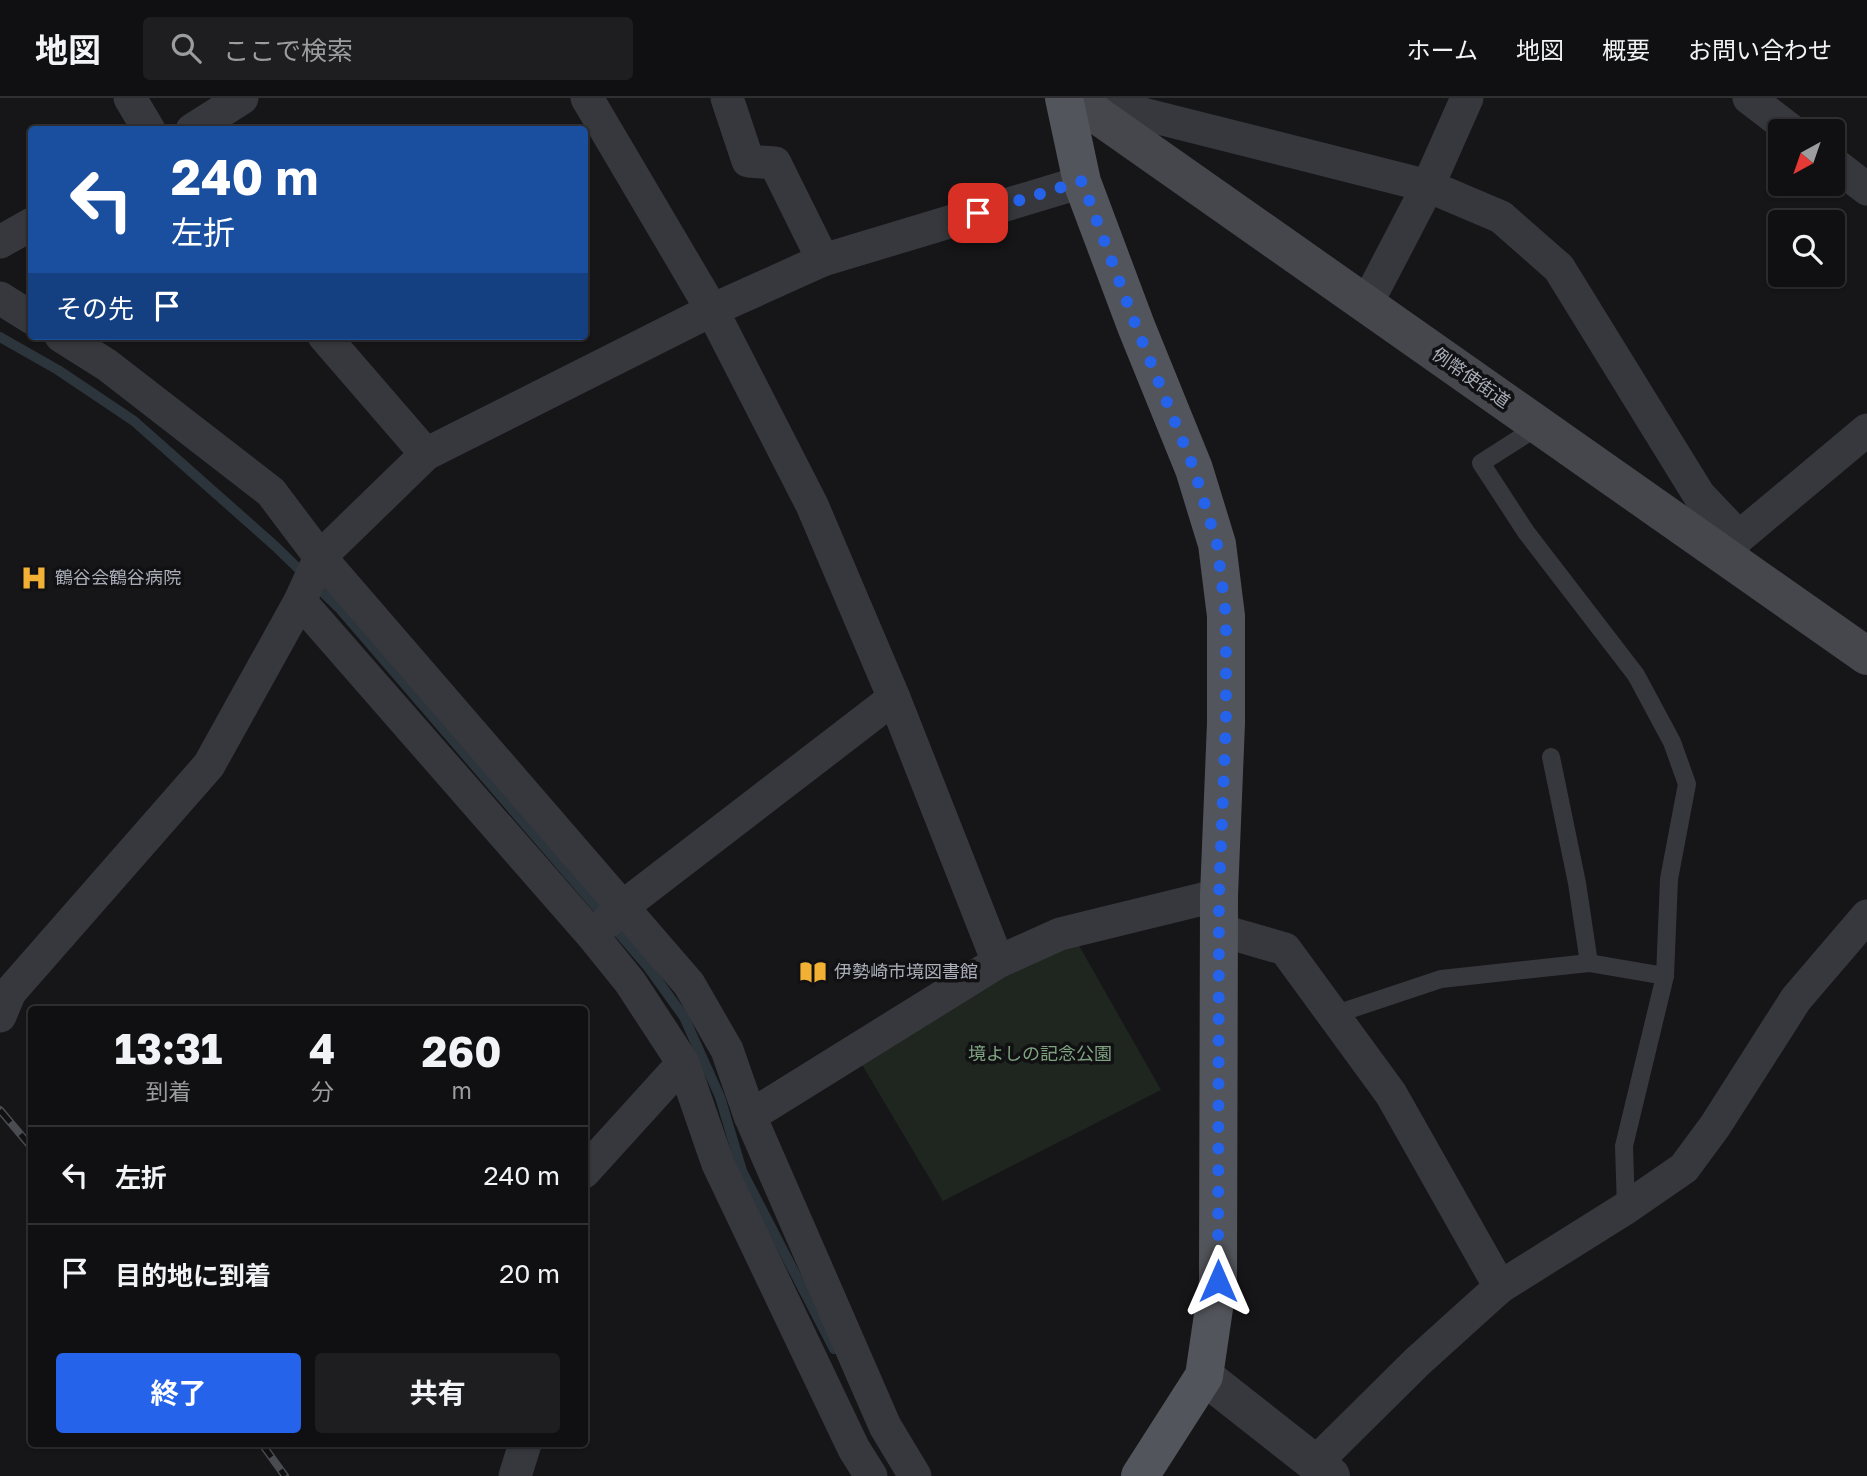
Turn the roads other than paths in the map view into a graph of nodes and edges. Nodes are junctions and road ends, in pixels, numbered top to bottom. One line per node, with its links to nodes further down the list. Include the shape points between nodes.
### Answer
1 (130, 98): 10 (street)
2 (242, 98): 11 (street)
3 (587, 98): 21 (street)
4 (727, 98): 18 (street, via 748,161 775,163)
5 (1064, 98): 13 (main road)
6 (1467, 98): 14 (street)
7 (1749, 98): 9 (street)
8 (1087, 107): 14 (street, via 1135,112); 20 (main road, 例幣使街道)
9 (1776, 119)
10 (147, 126)
11 (198, 126)
12 (1845, 172): 15 (street)
13 (1082, 181): 18 (street); 35 (main road, via 1194,469 1217,544 1226,616)
14 (1428, 186): 20 (street); 28 (street, via 1501,217 1559,268)
15 (1867, 189)
16 (28, 226): 17 (street)
17 (0, 242)
18 (823, 261): 21 (street)
19 (0, 298): 22 (street)
20 (1366, 305): 25 (main road, 例幣使街道)
21 (712, 310): 27 (street); 32 (street, via 813,505)
22 (28, 316)
23 (67, 340): 29 (street, via 107,365 271,492)
24 (327, 340): 27 (street)
25 (1539, 426): 28 (main road, 例幣使街道); 40 (lane, via 1481,463 1526,532 1636,675 1672,742 1687,784 1669,880)
26 (1867, 430): 28 (street)
27 (426, 454): 29 (street)
28 (1732, 546): 31 (main road, 例幣使街道)
29 (320, 557): 30 (street); 34 (street)
30 (300, 601): 37 (street); 42 (street, via 209,765 10,992)
31 (1867, 656)
32 (894, 698): 34 (street); 38 (street)
33 (1551, 757): 39 (lane)
34 (621, 908): 37 (street); 44 (street, via 689,985 727,1050)
35 (1219, 912): 38 (street, via 1060,934); 41 (street, via 1285,948); 48 (main road, via 1218,1281)
36 (1867, 916): 46 (street, via 1796,999 1684,1168)
37 (592, 935): 43 (street, via 630,982)
38 (998, 962): 44 (street)
39 (1589, 963): 40 (lane); 41 (lane, via 1441,979)
40 (1665, 976): 46 (lane, via 1624,1146)
41 (1333, 1015): 47 (street, via 1391,1094)
42 (0, 1016)
43 (683, 1063): 45 (street); 52 (street, via 718,1164)
44 (750, 1116): 53 (street, via 885,1426)
45 (588, 1168)
46 (1626, 1208): 47 (street)
47 (1500, 1287): 50 (street, via 1417,1362)
48 (1204, 1376): 50 (street); 54 (main road)
49 (524, 1447): 51 (street)
50 (1323, 1470)
51 (515, 1476)
52 (871, 1476)
53 (915, 1476)
54 (1140, 1476)

